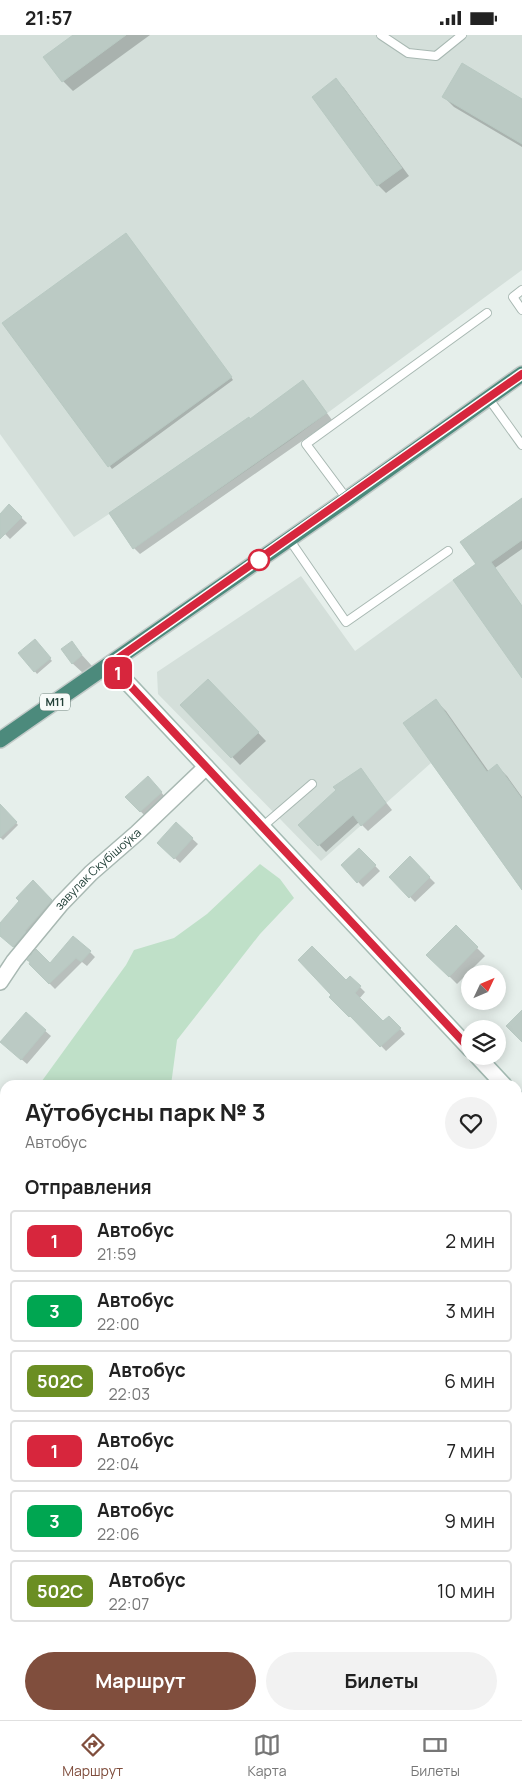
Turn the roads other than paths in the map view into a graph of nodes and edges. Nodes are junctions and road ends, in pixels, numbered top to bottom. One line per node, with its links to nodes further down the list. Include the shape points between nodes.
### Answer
1 (382, 35): 2 (lane, via 408,53 436,56)
2 (462, 35)
3 (522, 290): 4 (lane, via 513,297)
4 (522, 310)
5 (487, 313): 9 (lane, via 306,444)
6 (522, 374): 7 (highway, М11)
7 (489, 399): 8 (lane); 9 (highway, М11)
8 (522, 445)
9 (347, 499): 10 (highway, М11)
10 (289, 539): 11 (lane, via 346,622); 12 (highway, М11)
11 (448, 551)
12 (110, 664): 13 (highway, М11); 14 (main road)
13 (0, 740)
14 (206, 767): 16 (main road); 17 (main road, завулак Скубішоўка, via 85,879 55,911)
15 (312, 784): 16 (lane)
16 (262, 827): 18 (main road)
17 (0, 982)
18 (461, 1039)
19 (485, 1065): 20 (main road)
20 (499, 1080)

